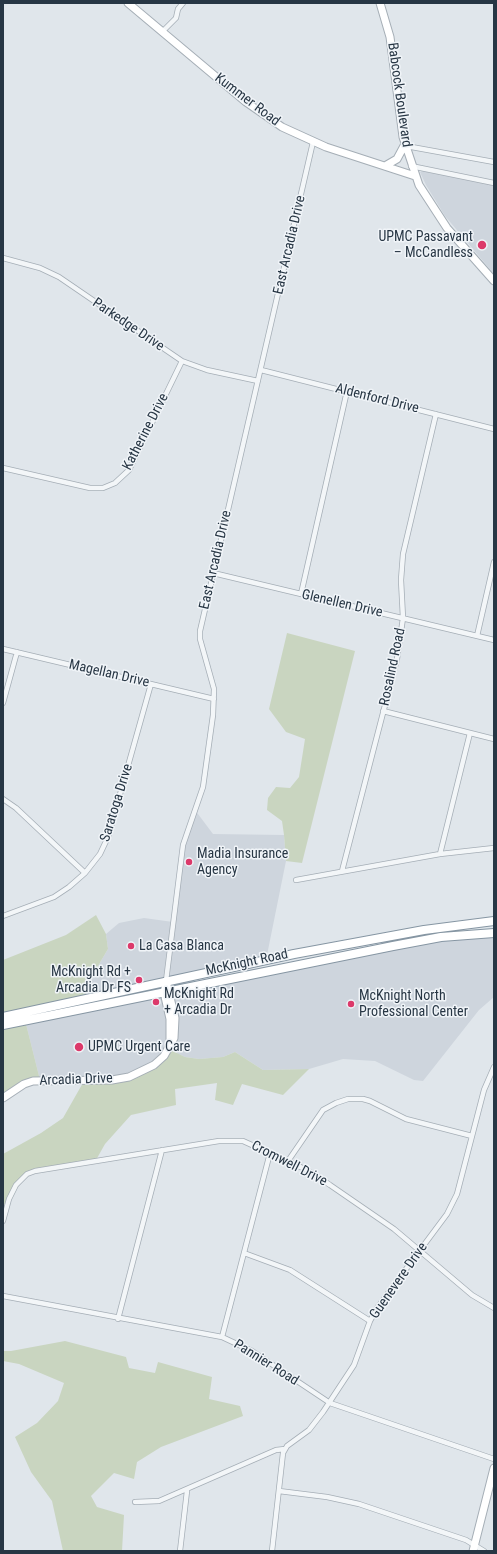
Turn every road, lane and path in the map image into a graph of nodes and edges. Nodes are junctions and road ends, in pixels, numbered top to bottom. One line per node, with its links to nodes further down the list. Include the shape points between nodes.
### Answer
1 (128, 3): 4 (street, Kummer Road)
2 (183, 3): 4 (street, via 176,18)
3 (380, 3): 6 (street, Babcock Boulevard, via 390,37)
4 (162, 32): 5 (street, Kummer Road, via 261,114)
5 (313, 142): 8 (street, Kummer Road); 15 (street, East Arcadia Drive)
6 (404, 146): 7 (street); 8 (street, via 397,159); 9 (street, Babcock Boulevard)
7 (494, 162)
8 (385, 166): 10 (street, Kummer Road)
9 (411, 166): 10 (street, Babcock Boulevard); 11 (street)
10 (415, 176): 13 (street, Babcock Boulevard, via 440,219)
11 (494, 183)
12 (3, 258): 14 (street, Parkedge Drive, via 40,268 59,277)
13 (494, 281)
14 (182, 361): 16 (street, Parkedge Drive, via 207,370); 20 (street, Katherine Drive, via 128,470 115,483 103,488 90,488)
15 (261, 370): 16 (street, East Arcadia Drive); 17 (street, Aldenford Drive)
16 (258, 381): 22 (street, East Arcadia Drive)
17 (347, 392): 18 (street, Aldenford Drive); 23 (street)
18 (436, 414): 19 (street, Aldenford Drive); 24 (street, Rosalind Road, via 403,554)
19 (494, 429)
20 (3, 468)
21 (494, 562): 25 (street)
22 (213, 573): 23 (street, Glenellen Drive); 30 (street, East Arcadia Drive, via 200,632)
23 (301, 594): 24 (street, Glenellen Drive)
24 (403, 618): 25 (street, Glenellen Drive); 32 (street, Rosalind Road, via 397,659)
25 (477, 636): 26 (street, Glenellen Drive)
26 (494, 640)
27 (3, 649): 28 (street, Magellan Drive)
28 (17, 652): 29 (street, Magellan Drive); 31 (street)
29 (151, 684): 30 (street, Magellan Drive); 39 (street, Saratoga Drive, via 108,837 100,854)
30 (214, 699): 44 (street, East Arcadia Drive, via 204,783 188,826 182,854)
31 (3, 703)
32 (383, 711): 33 (street); 38 (street, Rosalind Road)
33 (470, 733): 34 (street); 37 (street)
34 (494, 739)
35 (3, 799): 39 (street, via 16,808)
36 (494, 848): 37 (street)
37 (440, 854): 38 (street)
38 (342, 871): 40 (street)
39 (85, 873): 41 (street, Saratoga Drive, via 54,897)
40 (296, 880)
41 (3, 916)
42 (494, 921): 44 (highway, McKnight Road, via 377,938)
43 (494, 933): 45 (highway, McKnight Road, via 419,941)
44 (166, 981): 45 (street, Arcadia Drive); 46 (highway, McKnight Road)
45 (166, 992): 47 (highway, McKnight Road); 49 (street, Arcadia Drive, via 170,1024 169,1049 154,1065 129,1077 100,1081 40,1080 24,1084)
46 (3, 1017)
47 (3, 1024)
48 (494, 1067): 50 (street, Guenevere Drive, via 484,1090)
49 (3, 1098)
50 (472, 1136): 53 (street, via 406,1119 370,1101 348,1099 329,1106 317,1117); 55 (street, Guenevere Drive, via 452,1204)
51 (162, 1150): 52 (street, Cromwell Drive, via 236,1140 250,1143); 54 (street, Cromwell Drive, via 42,1169 27,1174 12,1191); 59 (street)
52 (270, 1153): 53 (street, Cromwell Drive); 56 (street)
53 (288, 1161): 55 (street, Cromwell Drive, via 340,1191)
54 (3, 1221)
55 (420, 1250): 58 (street, Cromwell Drive, via 472,1295); 60 (street, Guenevere Drive)
56 (244, 1253): 60 (street, via 290,1270); 61 (street)
57 (3, 1296): 59 (street, Pannier Road)
58 (494, 1308)
59 (118, 1319): 61 (street, Pannier Road)
60 (370, 1321): 62 (street, Guenevere Drive, via 354,1365)
61 (222, 1337): 62 (street, Pannier Road, via 252,1351)
62 (330, 1402): 63 (street, Guenevere Drive, via 309,1430); 64 (street, Pannier Road)
63 (285, 1449): 66 (street, via 276,1450); 67 (street)
64 (494, 1459)
65 (494, 1468): 69 (street)
66 (187, 1491): 68 (street, via 159,1501); 70 (street)
67 (279, 1491): 69 (street, via 358,1504 466,1540); 71 (street)
68 (135, 1502)
69 (474, 1548): 72 (street)
70 (180, 1551)
71 (272, 1551)
72 (484, 1551)

